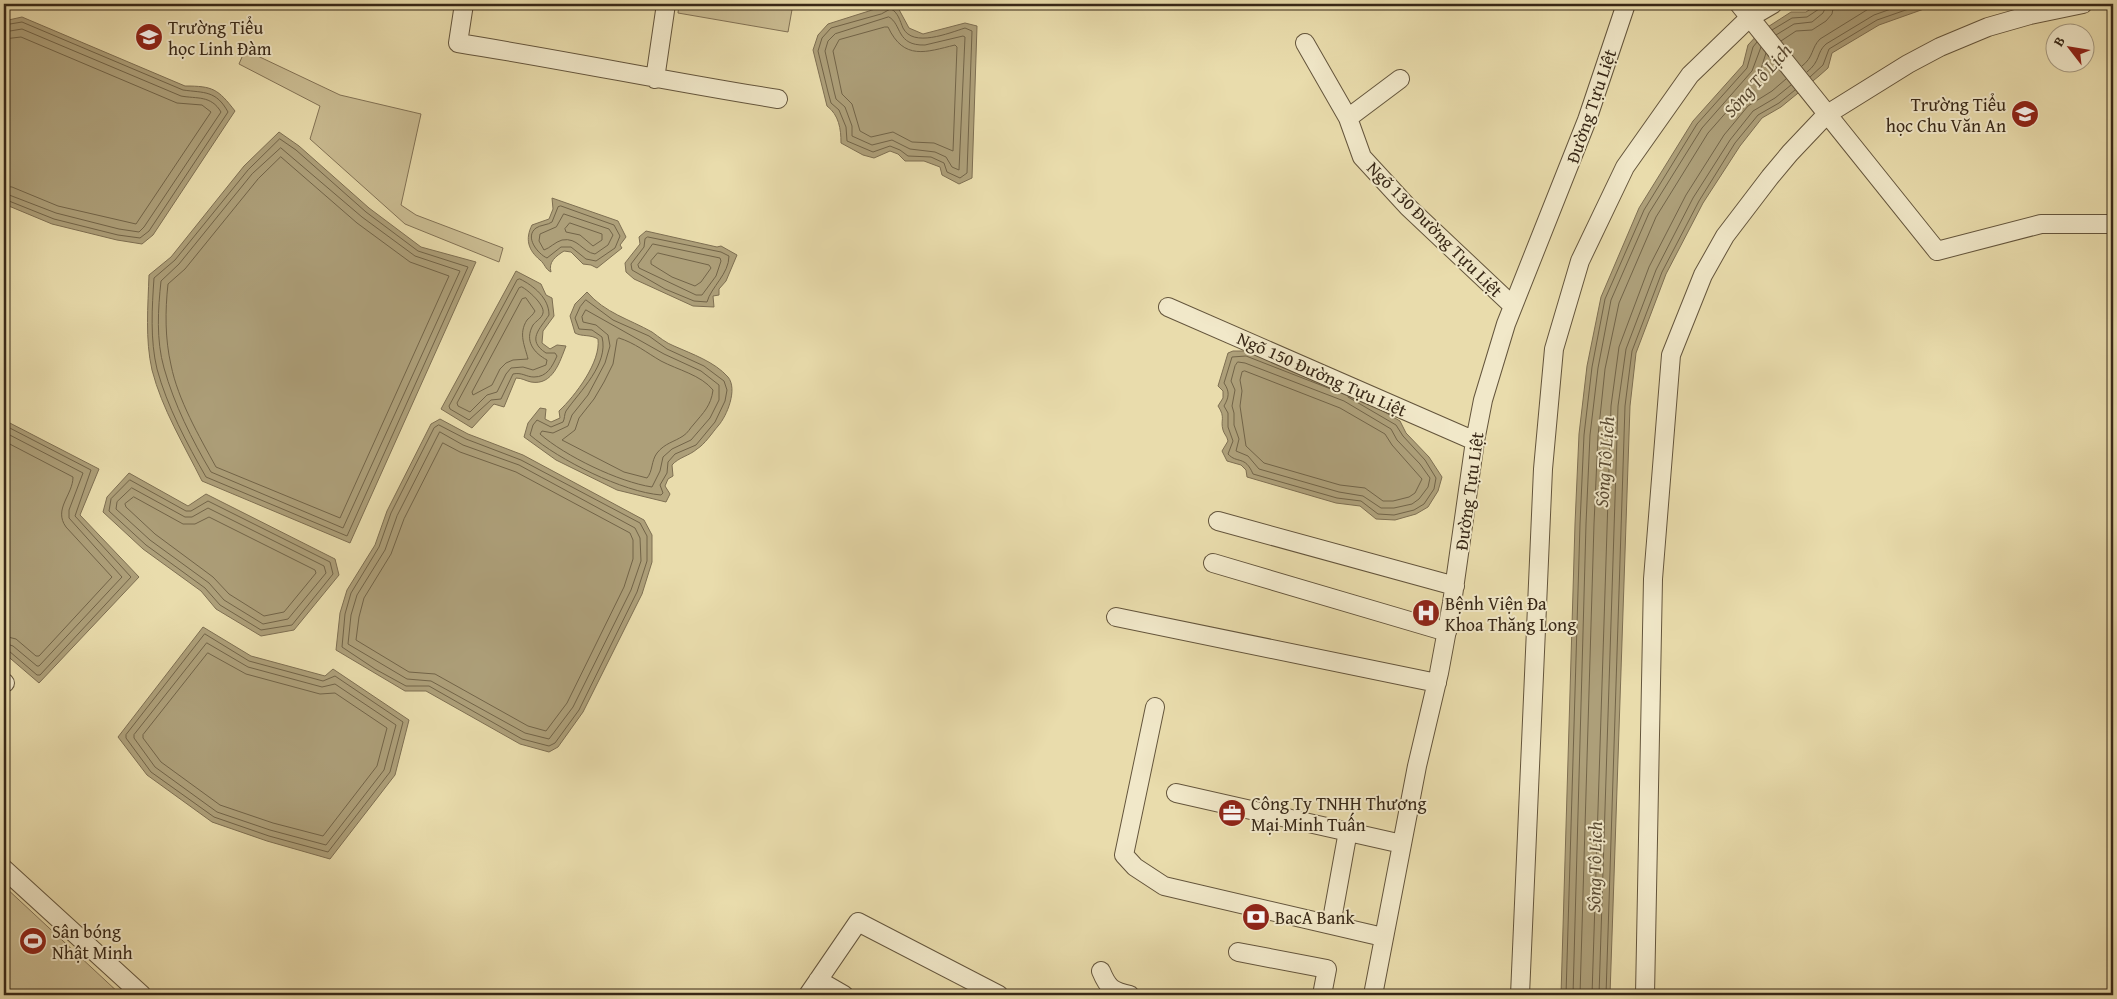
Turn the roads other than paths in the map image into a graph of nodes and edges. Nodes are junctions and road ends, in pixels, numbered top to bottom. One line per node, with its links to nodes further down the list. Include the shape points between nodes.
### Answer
1 (464, 4): 8 (street, via 458,43)
2 (666, 4): 8 (street)
3 (1626, 4): 14 (street, Đường Tựu Liệt, via 1588,120)
4 (1773, 4): 6 (street)
5 (2083, 4): 11 (street, via 1997,24 1940,47)
6 (1749, 17): 11 (street); 40 (street, via 1690,75 1626,167 1580,261 1554,349 1542,469)
7 (1305, 43): 12 (street, Ngõ 130 Đường Tựu Liệt)
8 (655, 79): 10 (street)
9 (1400, 80): 12 (street)
10 (778, 99)
11 (1822, 108): 13 (street, via 1937,251 2041,224); 41 (street, via 1725,236 1703,274 1671,355 1653,579)
12 (1348, 118): 14 (street, Ngõ 130 Đường Tựu Liệt, via 1362,157 1408,207)
13 (2113, 224)
14 (1513, 306): 16 (street, Đường Tựu Liệt, via 1492,366)
15 (1168, 307): 16 (street, Ngõ 150 Đường Tựu Liệt)
16 (1475, 441): 19 (street, Đường Tựu Liệt)
17 (1218, 521): 19 (street)
18 (1213, 563): 21 (street)
19 (1455, 586): 21 (street, Đường Tựu Liệt)
20 (1116, 617): 22 (street)
21 (1447, 632): 22 (street, Đường Tựu Liệt)
22 (1437, 683): 26 (street, Đường Tựu Liệt)
23 (1155, 707): 28 (street, via 1124,855 1135,867 1164,886)
24 (1176, 793): 25 (street)
25 (1348, 831): 26 (street); 28 (street)
26 (1402, 844): 29 (street, Đường Tựu Liệt)
27 (4, 869): 33 (street)
28 (1331, 924): 29 (street)
29 (1383, 937): 39 (street, Đường Tựu Liệt)
30 (1238, 952): 38 (street, via 1327,969)
31 (1101, 971): 37 (street, via 1107,985)
32 (818, 980): 34 (street); 35 (street); 36 (street, via 858,922)
33 (142, 995)
34 (808, 995)
35 (844, 995)
36 (999, 995)
37 (1130, 995)
38 (1322, 995)
39 (1373, 995)
40 (1520, 995)
41 (1644, 995)

